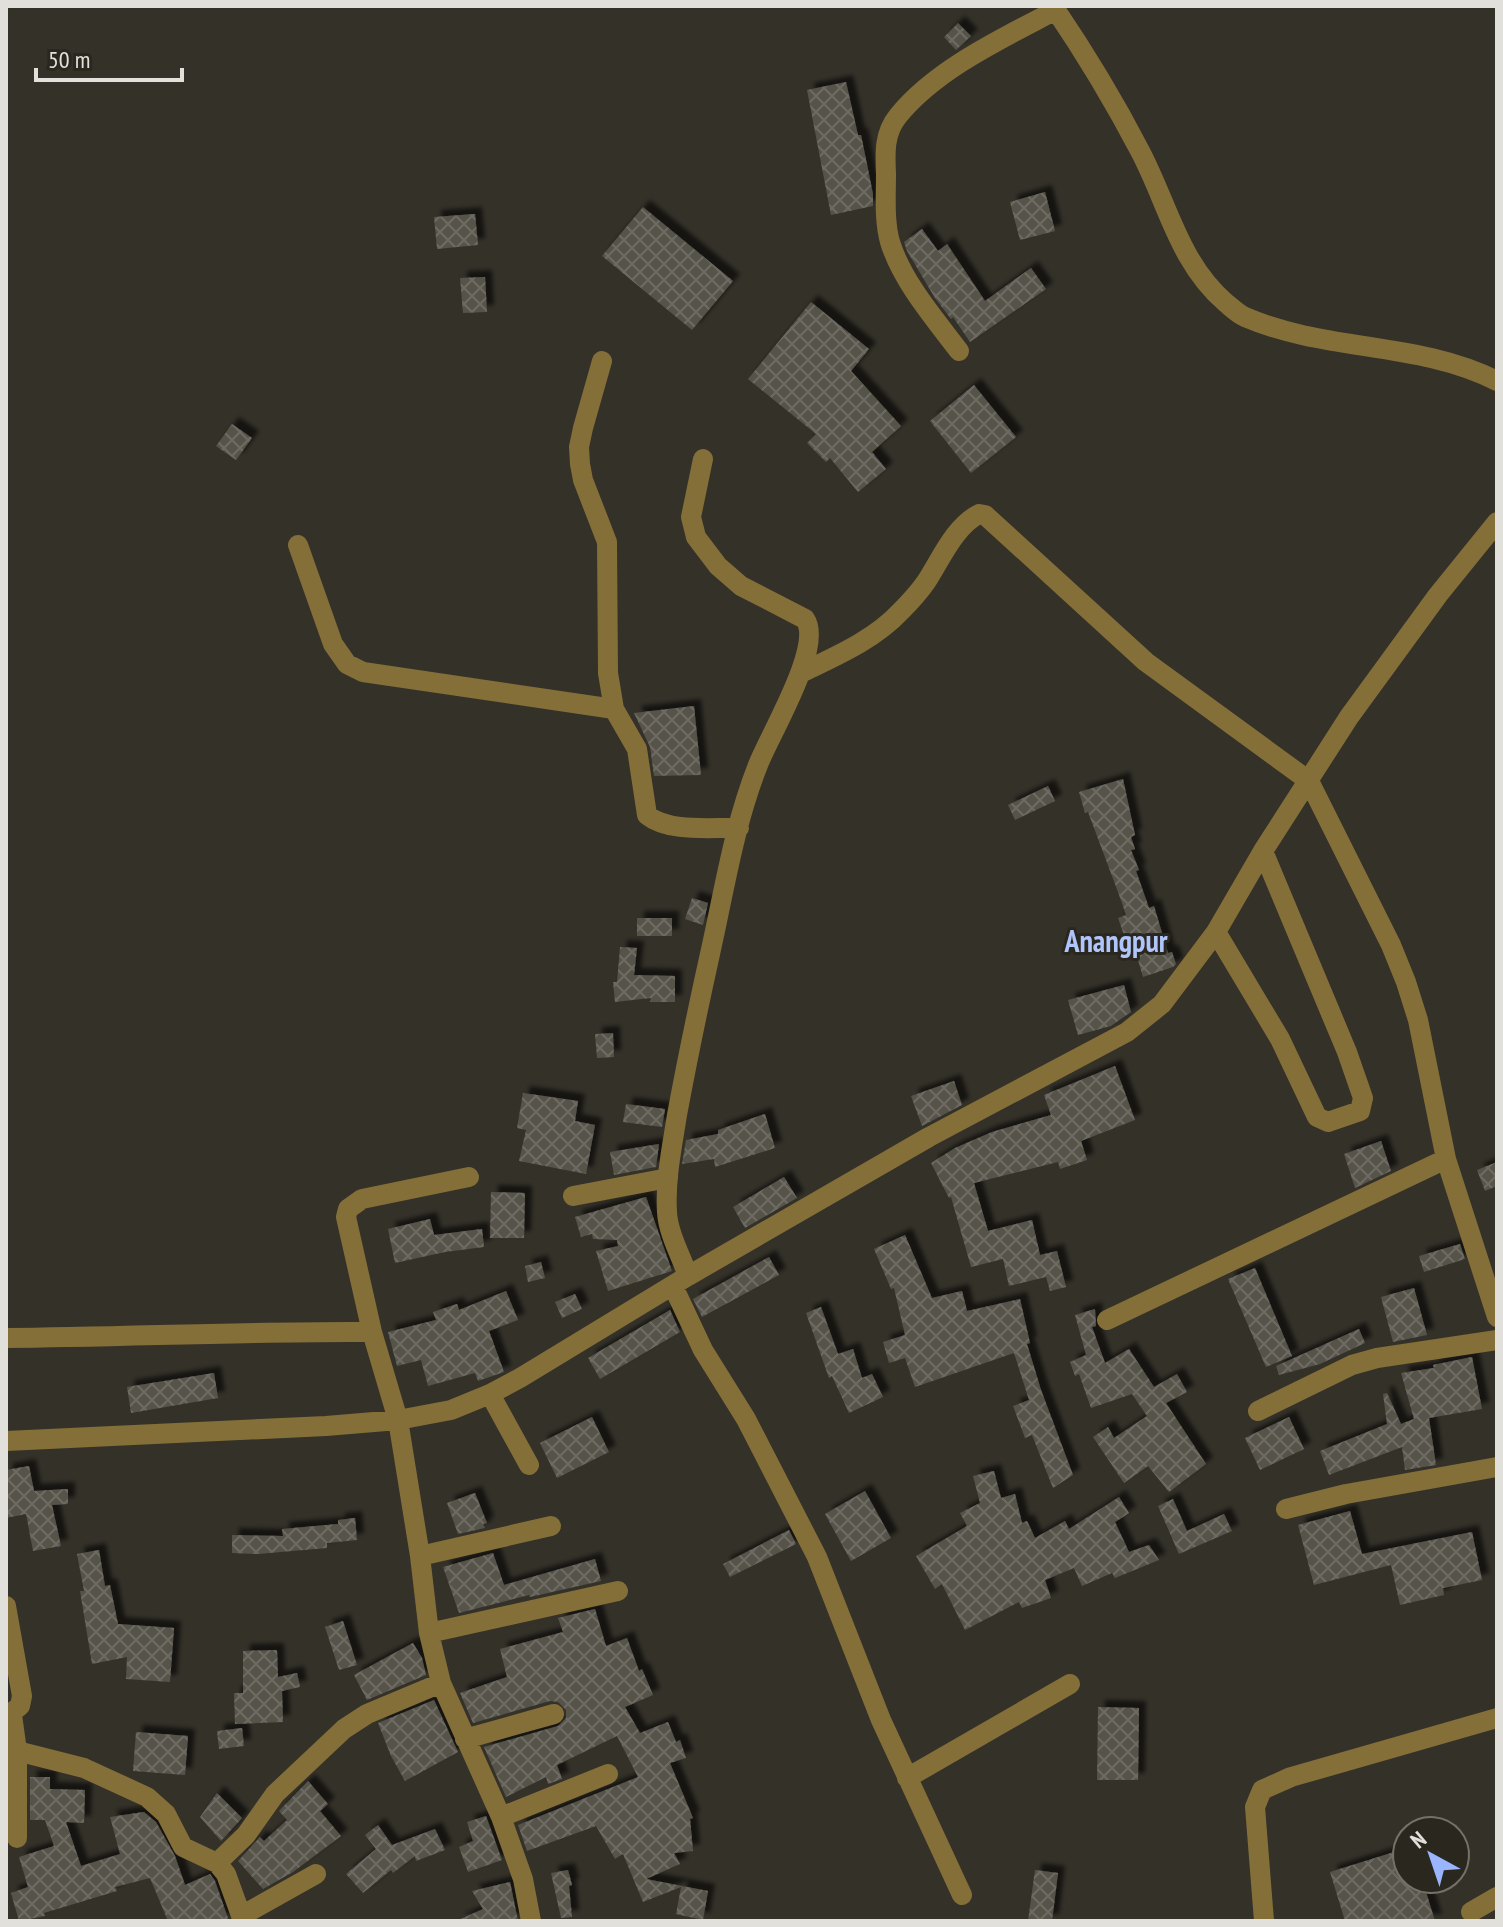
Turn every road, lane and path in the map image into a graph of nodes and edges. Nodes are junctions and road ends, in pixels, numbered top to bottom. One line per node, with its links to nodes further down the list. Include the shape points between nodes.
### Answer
1 (1054, 8): 2 (street, via 921,93 887,135 890,240 912,283); 4 (street, via 1142,155 1180,244 1197,272 1230,307 1276,329 1410,352 1471,368)
2 (959, 351)
3 (602, 361): 9 (street, via 579,447 583,480 607,542 608,673)
4 (1497, 381)
5 (703, 459): 8 (street, via 691,517 696,537 741,586 805,619 811,638)
6 (1497, 522): 10 (street, via 1349,717)
7 (298, 545): 9 (street, via 333,644 354,669)
8 (801, 673): 10 (street, via 888,624 966,524 985,515 1146,662); 11 (street, via 758,766)
9 (614, 709): 11 (street, via 637,749 647,815 661,823)
10 (1309, 781): 12 (street); 14 (street, via 1406,982)
11 (739, 828): 16 (street, via 688,1054)
12 (1263, 851): 13 (street); 13 (street, via 1347,1052 1363,1098 1360,1111 1328,1122 1317,1117 1280,1039)
13 (1216, 932): 18 (street, via 1162,1004 1127,1032 941,1130)
14 (1446, 1159): 19 (street); 20 (street)
15 (469, 1177): 21 (street, via 376,1195 353,1202 348,1209)
16 (668, 1178): 17 (street); 18 (street, via 667,1217)
17 (573, 1196)
18 (681, 1281): 24 (street); 44 (street, via 703,1350 746,1419 817,1557)
19 (1497, 1317)
20 (1107, 1320)
21 (372, 1332): 22 (street); 26 (street)
22 (6, 1338)
23 (1497, 1340): 25 (street, via 1352,1365)
24 (490, 1394): 26 (street, via 430,1416); 28 (street)
25 (1258, 1411)
26 (398, 1420): 27 (street); 32 (street)
27 (6, 1441)
28 (529, 1465)
29 (1497, 1467): 30 (street)
30 (1286, 1509)
31 (551, 1526): 32 (street)
32 (420, 1556): 35 (street)
33 (618, 1591): 35 (street)
34 (6, 1606): 39 (street, via 22,1696)
35 (429, 1633): 36 (street)
36 (441, 1683): 41 (street); 47 (street, via 344,1729 275,1794 246,1835)
37 (1070, 1684): 44 (street)
38 (554, 1714): 41 (street)
39 (9, 1716): 42 (street)
40 (1497, 1718): 54 (street, via 1346,1760 1262,1790 1255,1807)
41 (465, 1739): 45 (street)
42 (17, 1751): 46 (street); 47 (street, via 84,1768 147,1797 166,1814 183,1847)
43 (608, 1774): 45 (street)
44 (907, 1778): 49 (street)
45 (501, 1817): 53 (street)
46 (17, 1838)
47 (217, 1863): 52 (street)
48 (316, 1874): 52 (street)
49 (962, 1895)
50 (1497, 1897): 51 (street)
51 (1471, 1912)
52 (242, 1919)
53 (531, 1921)
54 (1264, 1921)

